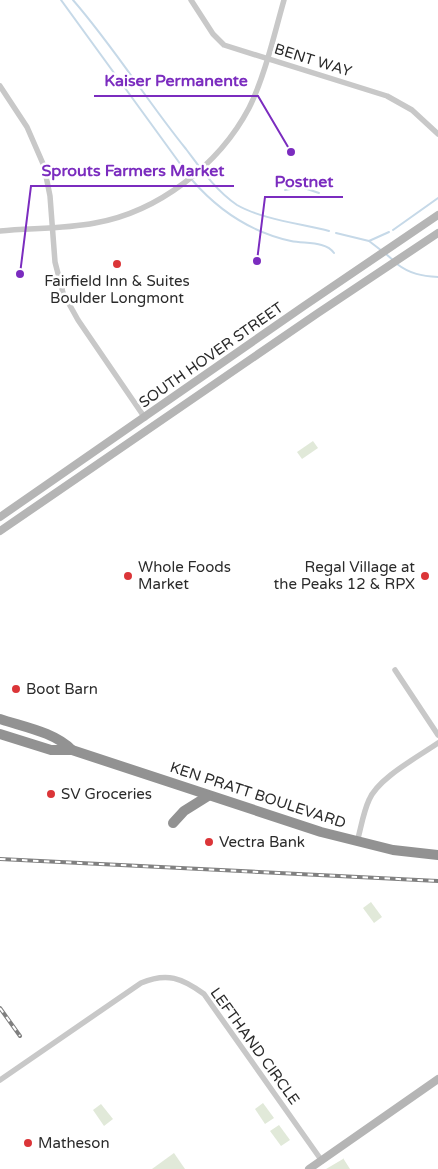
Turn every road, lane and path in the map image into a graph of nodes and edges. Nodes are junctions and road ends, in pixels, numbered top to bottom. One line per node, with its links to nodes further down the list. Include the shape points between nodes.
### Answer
1 (191, 0): 3 (street, BENT WAY, via 224,45)
2 (284, 0): 3 (street)
3 (267, 58): 5 (street, BENT WAY, via 388,96 412,110); 7 (street, via 245,115 198,172 164,196 121,217)
4 (0, 86): 7 (street, via 24,121 39,152 48,183)
5 (438, 134)
6 (438, 215): 10 (main road, SOUTH HOVER STREET)
7 (52, 228): 8 (street); 10 (street, via 56,268 69,305)
8 (0, 231)
9 (438, 233): 11 (main road, SOUTH HOVER STREET)
10 (145, 418): 11 (main road); 12 (main road, SOUTH HOVER STREET)
11 (152, 427): 13 (main road, SOUTH HOVER STREET)
12 (0, 517)
13 (0, 531)
14 (395, 670): 17 (street)
15 (0, 719): 19 (highway, KEN PRATT BOULEVARD, via 60,739)
16 (0, 734): 19 (highway, KEN PRATT BOULEVARD, via 51,750)
17 (438, 735)
18 (438, 743): 22 (street, via 385,778 376,788 369,799)
19 (72, 750): 20 (highway, KEN PRATT BOULEVARD)
20 (208, 796): 21 (highway, via 184,811); 22 (highway, KEN PRATT BOULEVARD)
21 (173, 823)
22 (357, 842): 23 (highway, KEN PRATT BOULEVARD)
23 (438, 855)
24 (438, 1079): 26 (main road)
25 (0, 1080): 26 (street, LEFTHAND CIRCLE, via 141,983 159,977 179,979 204,994)
26 (322, 1161): 27 (main road)
27 (309, 1169)

